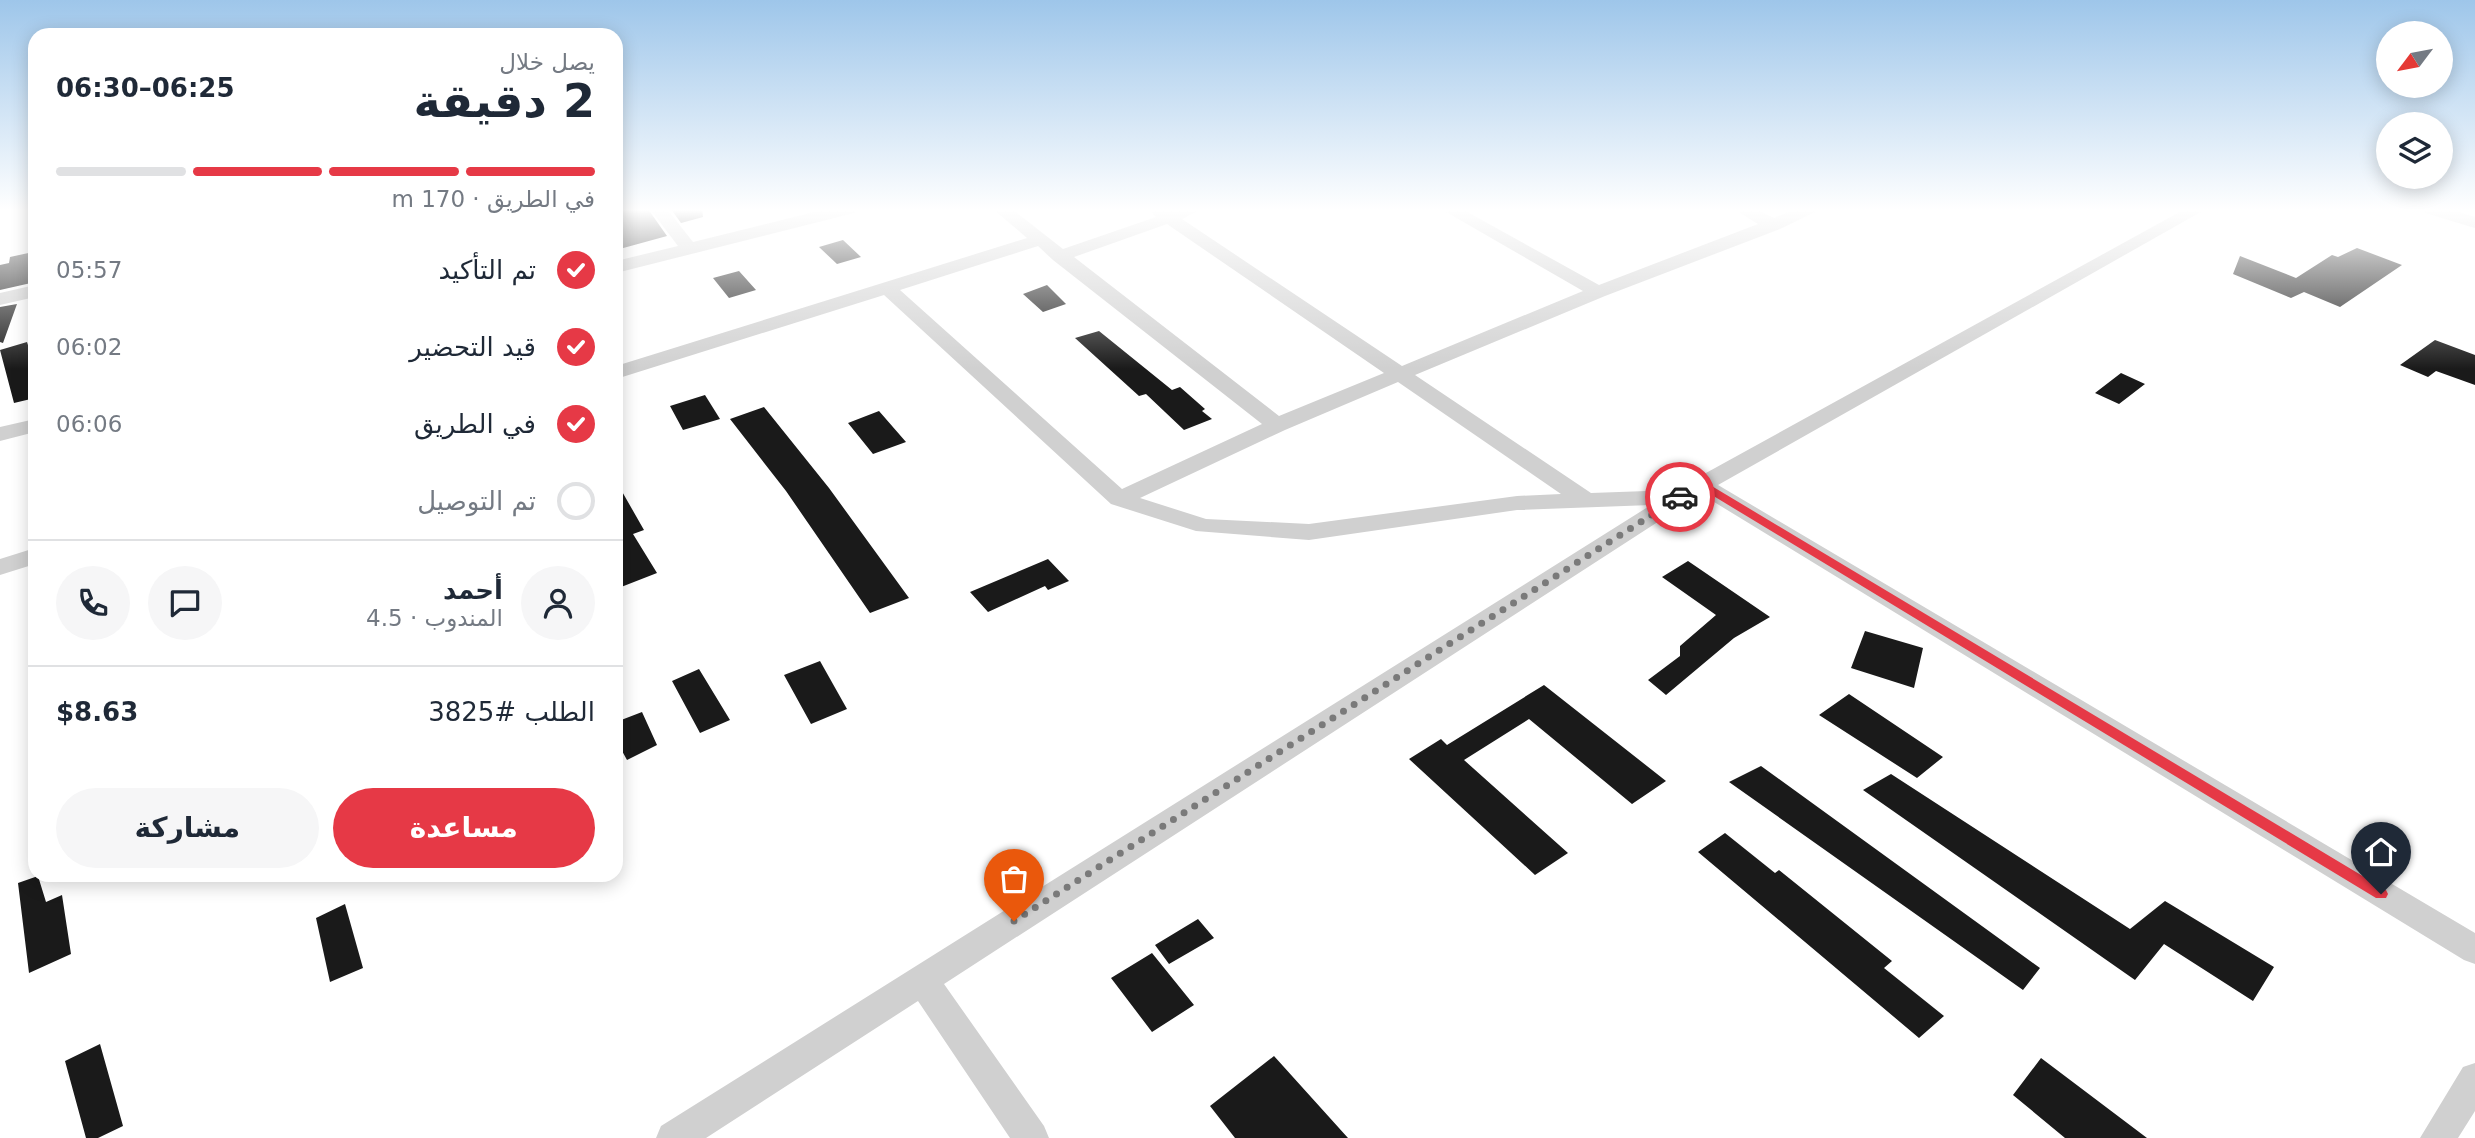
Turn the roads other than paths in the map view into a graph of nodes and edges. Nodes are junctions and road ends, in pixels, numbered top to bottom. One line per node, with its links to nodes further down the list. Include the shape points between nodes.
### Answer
1 (971, 262): 7 (street)
2 (1067, 262): 13 (street)
3 (1233, 262): 12 (street)
4 (1544, 262): 8 (street)
5 (1677, 262): 8 (street)
6 (2103, 262): 16 (street)
7 (888, 289): 11 (street); 17 (street)
8 (1598, 292): 12 (street)
9 (28, 293): 10 (street)
10 (0, 299)
11 (623, 371)
12 (1400, 375): 13 (street); 18 (street)
13 (1277, 425): 17 (street)
14 (28, 427): 15 (street)
15 (0, 435)
16 (1691, 491): 18 (street); 21 (street); 22 (street)
17 (1119, 499): 18 (street, via 1205,526 1309,532 1472,507)
18 (1587, 501)
19 (28, 558): 20 (street)
20 (0, 567)
21 (2475, 950)
22 (922, 980): 24 (street); 25 (street)
23 (2475, 1079): 26 (street)
24 (674, 1138)
25 (1031, 1138)
26 (2438, 1138)

